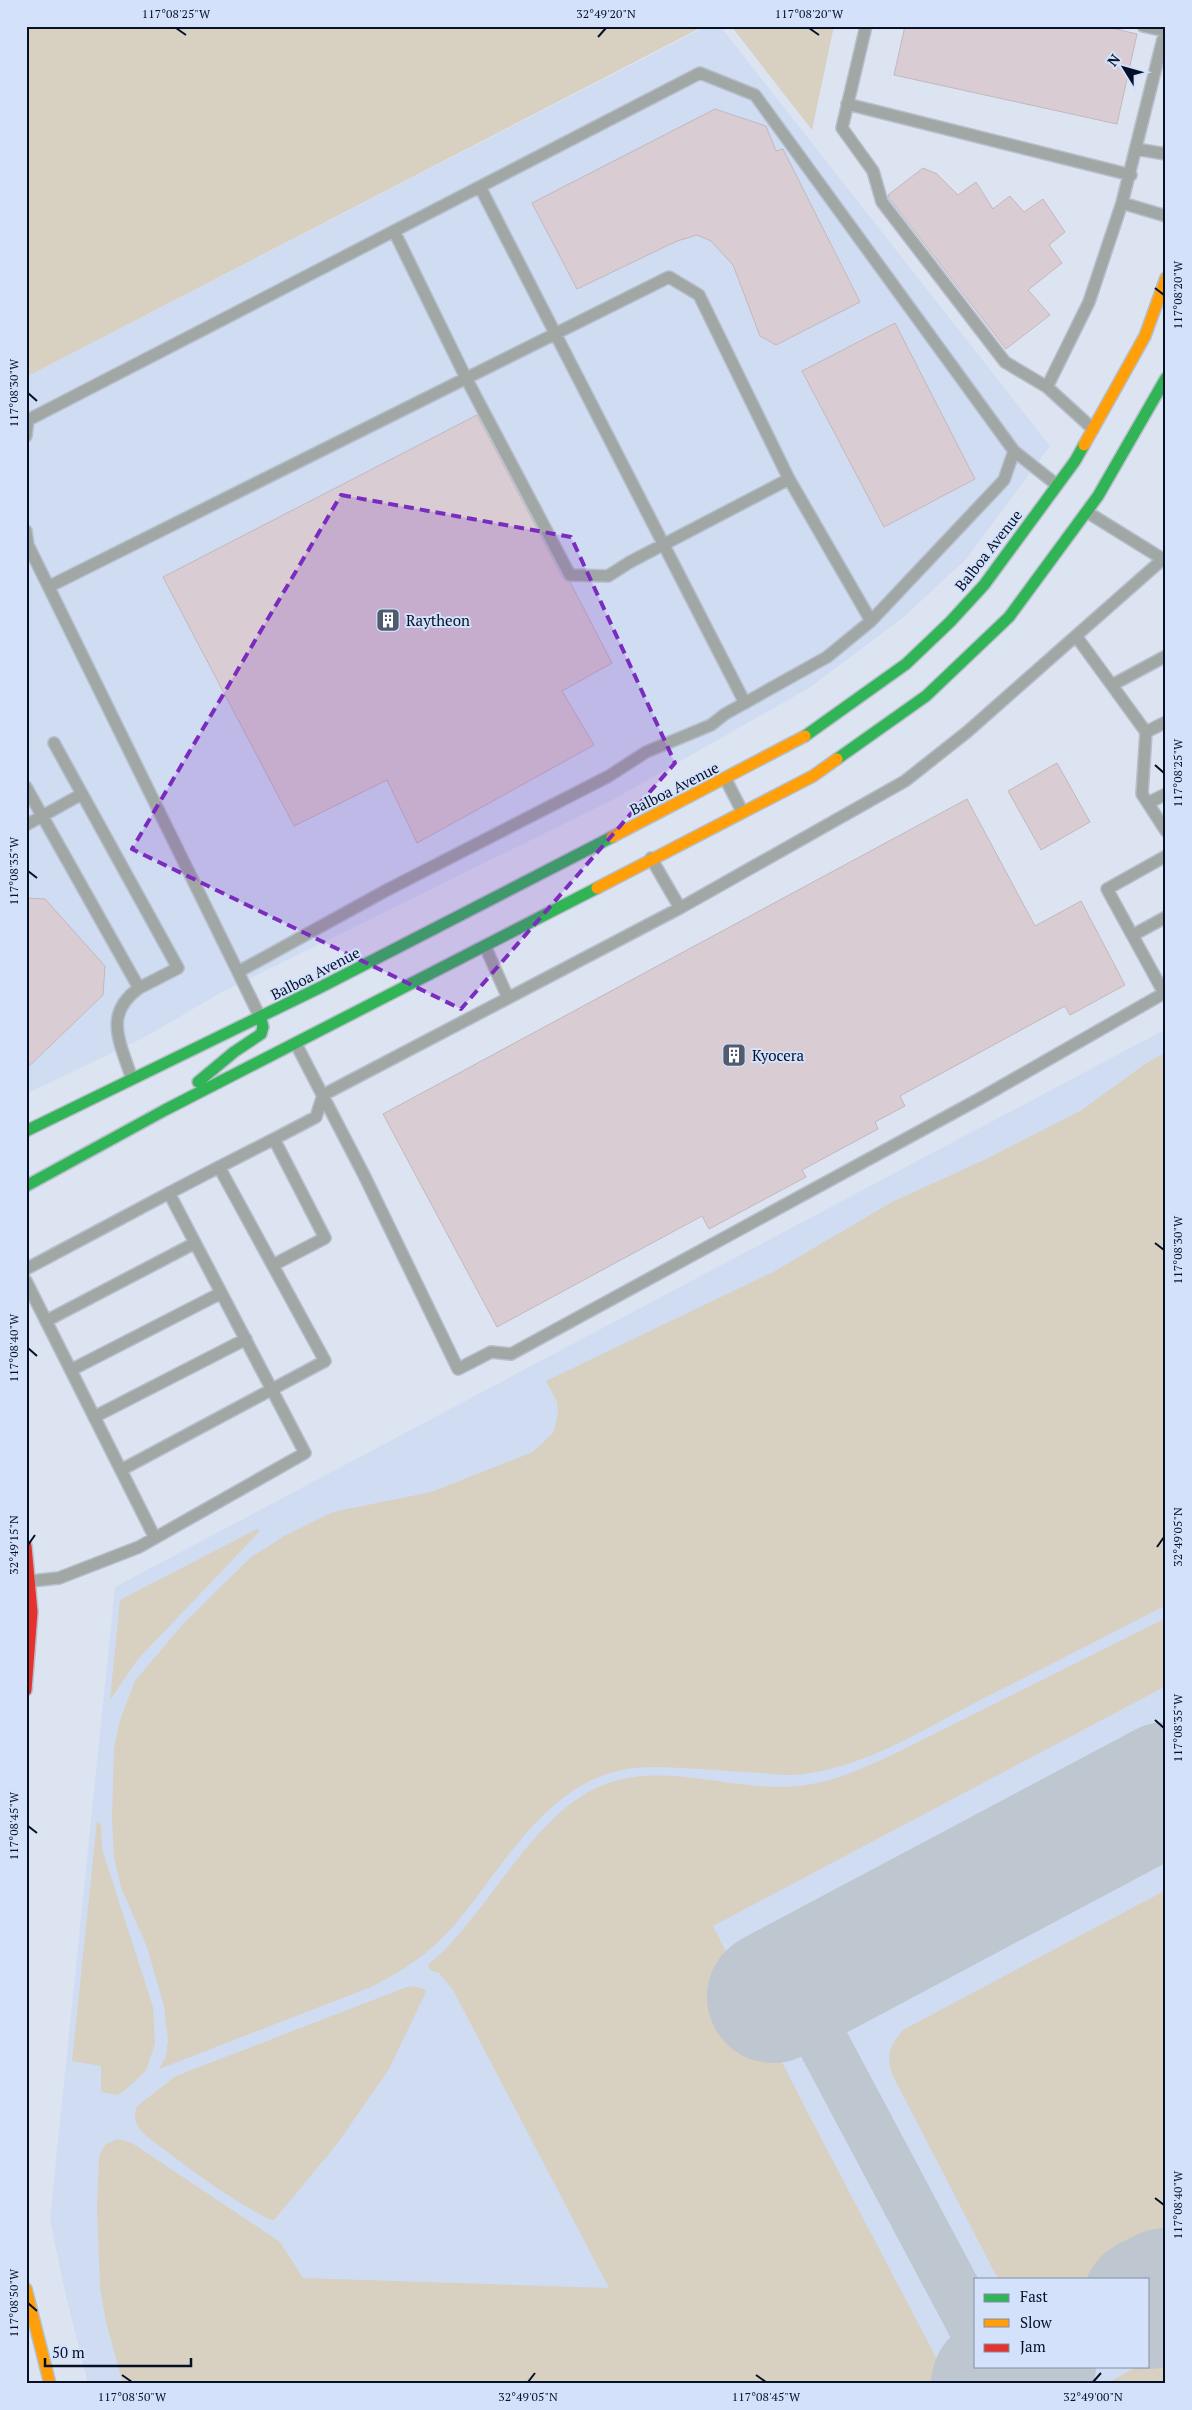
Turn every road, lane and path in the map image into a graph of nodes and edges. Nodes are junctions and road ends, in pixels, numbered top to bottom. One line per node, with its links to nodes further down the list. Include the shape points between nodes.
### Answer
1 (866, 26): 4 (lane)
2 (1143, 26): 3 (lane)
3 (1165, 31): 5 (lane)
4 (847, 104): 7 (lane); 18 (lane, via 842,128 873,171 882,202 1005,362)
5 (1136, 148): 6 (lane); 7 (lane)
6 (1166, 154)
7 (1131, 175): 9 (lane)
8 (480, 187): 11 (lane); 13 (lane); 21 (lane, via 700,73 755,95)
9 (1122, 203): 10 (lane); 18 (lane, via 1089,302)
10 (1166, 216)
11 (394, 231): 15 (lane); 20 (lane, via 28,420)
12 (1166, 278): 14 (main road, Balboa Avenue)
13 (556, 333): 15 (lane); 23 (lane, via 669,276 699,296); 28 (lane)
14 (1145, 336): 17 (main road); 19 (main road, Balboa Avenue)
15 (466, 378): 28 (lane, via 570,575 608,576); 30 (lane)
16 (1166, 378): 25 (main road)
17 (1132, 383)
18 (1047, 387): 19 (lane)
19 (1093, 430): 24 (main road, Balboa Avenue)
20 (26, 436)
21 (1014, 451): 24 (lane); 31 (lane, via 1004,480)
22 (1094, 476): 25 (main road, via 1093,485)
23 (789, 479): 28 (lane); 31 (lane)
24 (1057, 485): 39 (main road, Balboa Avenue, via 984,584 906,664 793,744)
25 (1098, 496): 26 (main road)
26 (1086, 511): 29 (lane); 44 (main road, via 1009,617 926,696 813,776)
27 (26, 531): 30 (lane, via 28,545)
28 (663, 545): 35 (lane)
29 (1165, 560): 32 (lane)
30 (50, 586): 54 (lane)
31 (871, 621): 35 (lane, via 827,657)
32 (1076, 636): 34 (lane); 50 (lane, via 905,781)
33 (1166, 656): 34 (lane)
34 (1112, 685): 37 (lane)
35 (745, 703): 54 (lane, via 711,725 646,752 609,776 385,890)
36 (1166, 722): 37 (lane)
37 (1146, 732): 43 (lane, via 1142,794)
38 (54, 742): 41 (lane)
39 (725, 778): 44 (lane); 58 (main road, Balboa Avenue)
40 (26, 787): 45 (lane)
41 (82, 794): 45 (lane); 55 (lane, via 178,968)
42 (1166, 794): 43 (lane)
43 (1148, 803): 47 (lane)
44 (742, 811): 49 (main road)
45 (42, 816): 46 (lane); 55 (lane)
46 (26, 825)
47 (1166, 831)
48 (1166, 856): 52 (lane, via 1107,889)
49 (651, 858): 50 (lane); 53 (main road)
50 (680, 908): 57 (lane)
51 (1166, 917): 52 (lane)
52 (1132, 935): 56 (lane)
53 (485, 946): 57 (lane); 59 (main road)
54 (238, 972): 58 (lane)
55 (138, 988): 60 (lane, via 124,1002 116,1020 117,1034)
56 (1165, 993): 61 (lane, via 971,1103 511,1354 491,1352 458,1369)
57 (508, 998): 61 (lane)
58 (260, 1017): 60 (main road, Balboa Avenue); 62 (main road, via 261,1034 234,1052)
59 (296, 1044): 61 (lane); 62 (main road)
60 (131, 1076): 63 (main road, Balboa Avenue)
61 (323, 1096): 64 (lane, via 316,1117)
62 (165, 1110): 66 (main road)
63 (26, 1131)
64 (274, 1138): 65 (lane); 69 (lane, via 325,1238)
65 (219, 1167): 67 (lane); 69 (lane)
66 (26, 1186)
67 (169, 1193): 68 (lane); 70 (lane)
68 (196, 1243): 72 (lane); 73 (lane)
69 (273, 1265): 76 (lane, via 326,1361)
70 (26, 1269)
71 (26, 1281): 73 (lane)
72 (221, 1292): 74 (lane); 75 (lane)
73 (46, 1321): 75 (lane)
74 (246, 1340): 76 (lane); 77 (lane)
75 (70, 1370): 77 (lane)
76 (272, 1390): 78 (lane); 79 (lane, via 305,1453)
77 (94, 1417): 78 (lane)
78 (121, 1470): 79 (lane)
79 (155, 1538): 81 (lane, via 59,1578)
80 (26, 1546): 81 (main road)
81 (30, 1581): 82 (main road, via 32,1612)
82 (26, 1690)
83 (26, 2289): 84 (main road)
84 (50, 2384)

